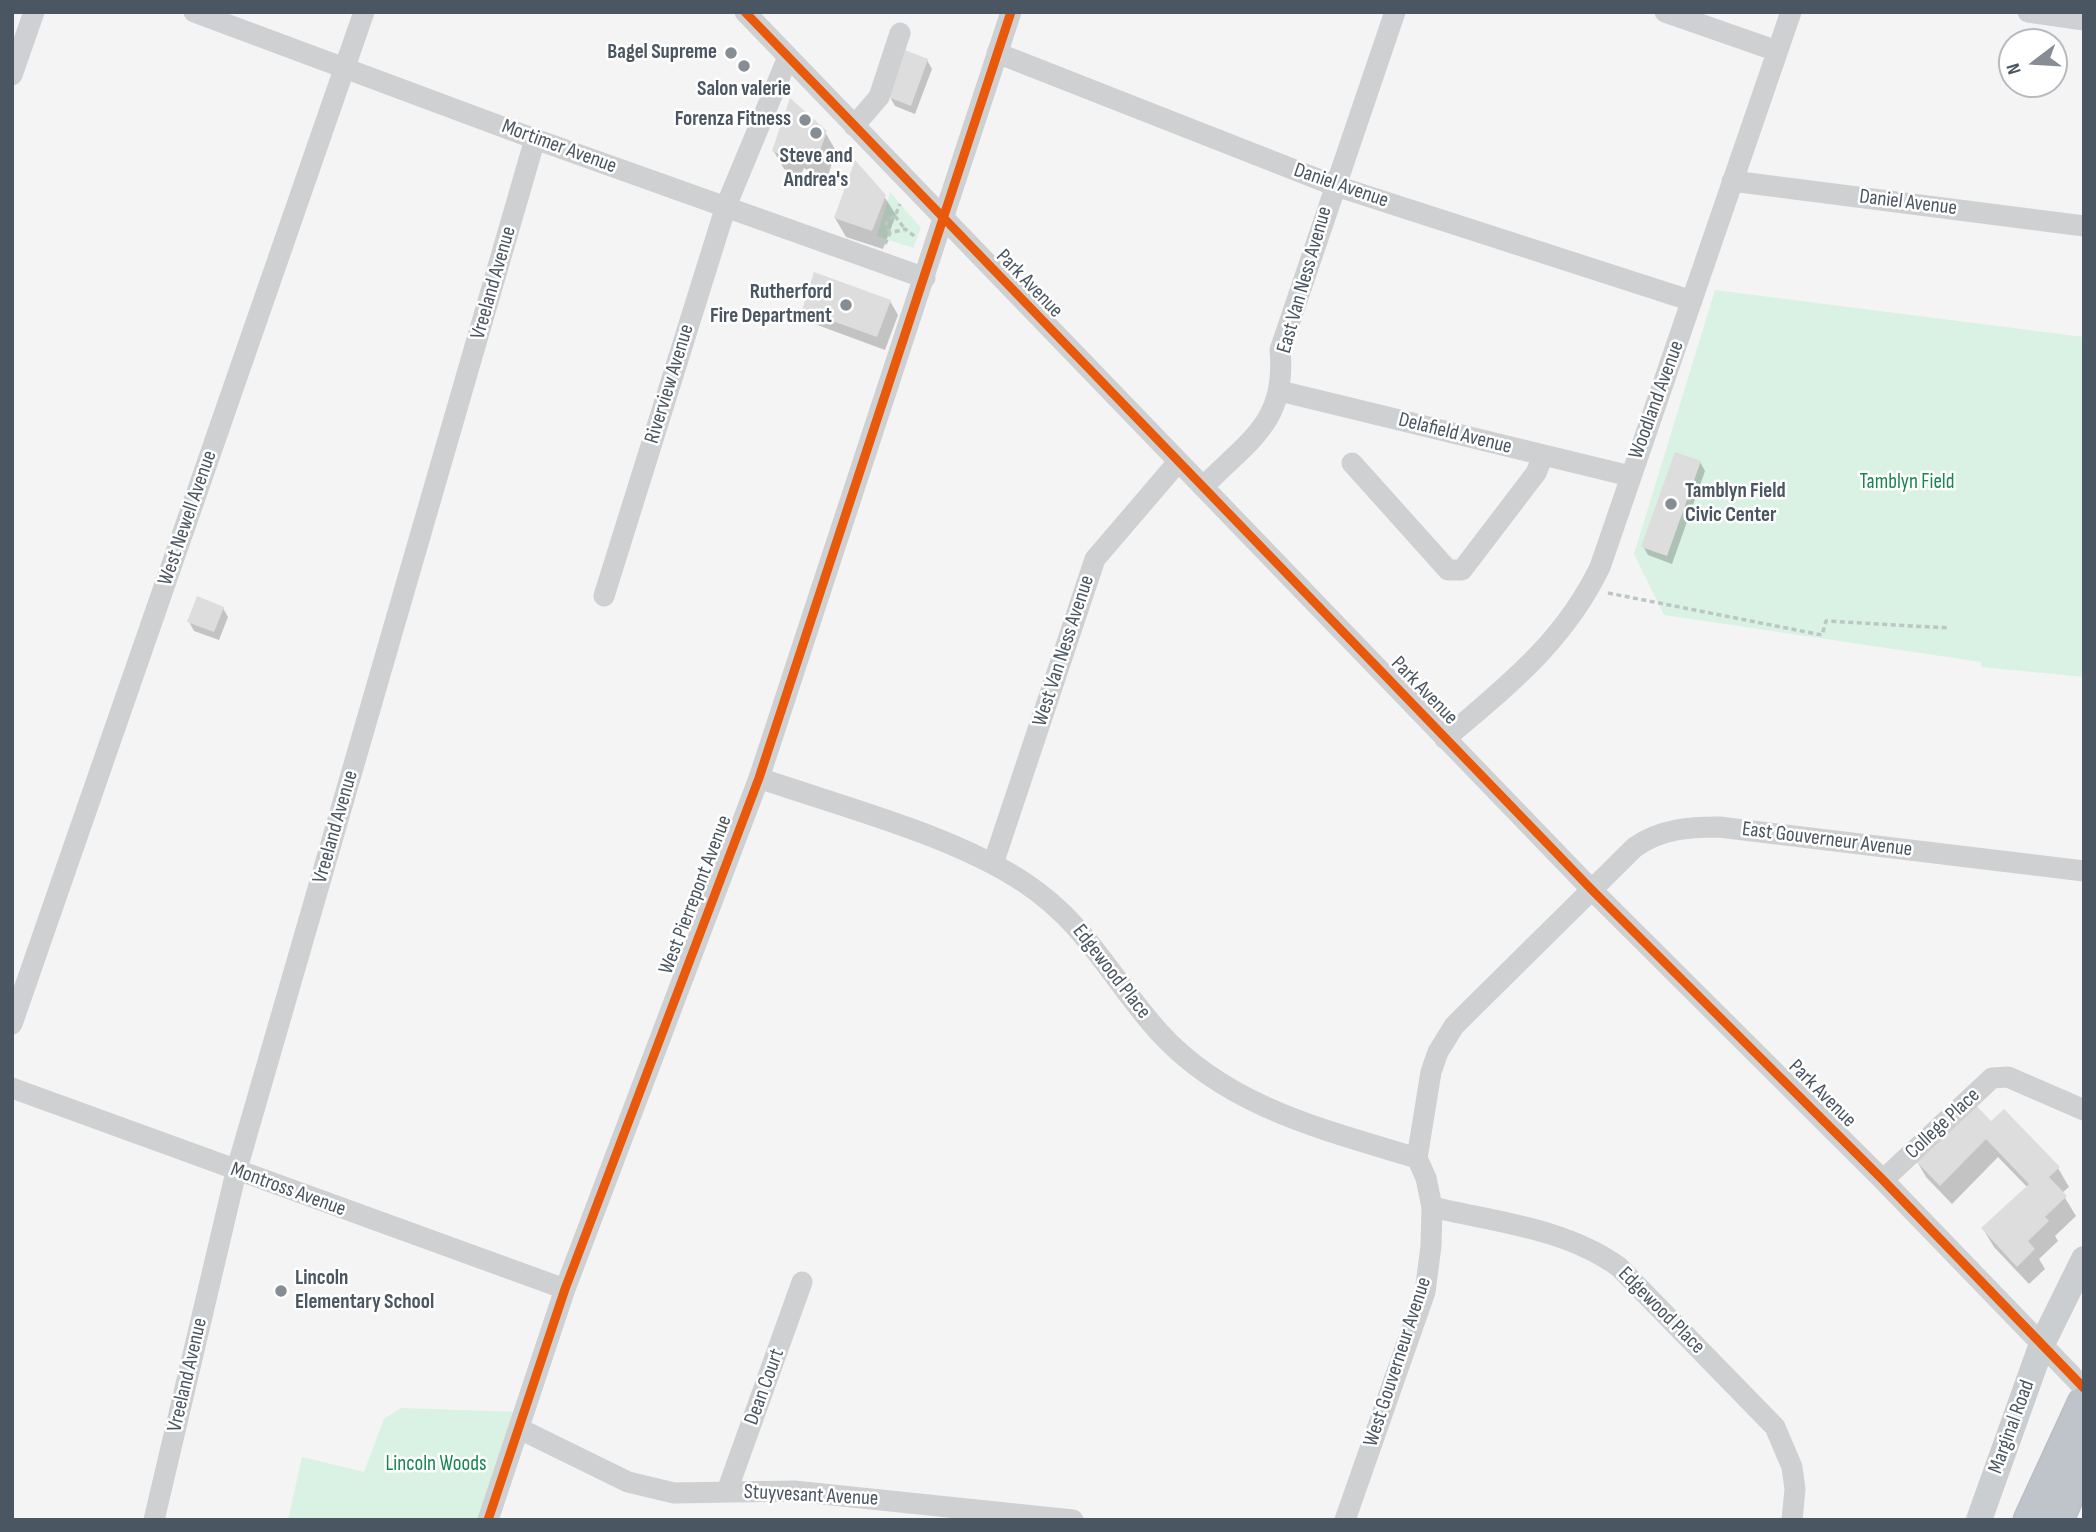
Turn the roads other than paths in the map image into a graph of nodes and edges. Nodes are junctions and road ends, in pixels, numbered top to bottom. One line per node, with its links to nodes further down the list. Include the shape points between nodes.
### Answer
1 (34, 12): 16 (street)
2 (194, 12): 15 (street, Mortimer Avenue)
3 (364, 12): 15 (street, West Newell Avenue)
4 (745, 12): 14 (street, Park Avenue)
5 (1011, 12): 13 (street, West Pierrepont Avenue)
6 (1395, 12): 20 (street, East Van Ness Avenue)
7 (1665, 12): 12 (street)
8 (1791, 12): 12 (street, Woodland Avenue)
9 (2028, 12): 10 (street)
10 (2084, 20)
11 (900, 33): 17 (street, via 879,97)
12 (1777, 51): 19 (street, Woodland Avenue)
13 (997, 53): 20 (street, Daniel Avenue); 22 (street, West Pierrepont Avenue)
14 (788, 57): 17 (street, Park Avenue); 21 (street, Riverview Avenue)
15 (344, 68): 18 (street, Mortimer Avenue); 38 (street, West Newell Avenue)
16 (12, 75)
17 (854, 126): 22 (street, Park Avenue)
18 (535, 139): 21 (street, Mortimer Avenue); 42 (street, Vreeland Avenue)
19 (1732, 181): 23 (street, Daniel Avenue); 25 (street, Woodland Avenue)
20 (1334, 185): 25 (street, Daniel Avenue); 26 (street, East Van Ness Avenue, via 1280,350)
21 (726, 206): 24 (street, Mortimer Avenue); 32 (street, Riverview Avenue)
22 (942, 219): 24 (street, West Pierrepont Avenue); 28 (street, Park Avenue)
23 (2084, 226)
24 (925, 278): 34 (street, West Pierrepont Avenue)
25 (1692, 301): 30 (street, Woodland Avenue)
26 (1280, 391): 27 (street, Delafield Avenue); 31 (street, East Van Ness Avenue, via 1270,419)
27 (1543, 456): 29 (street, via 1536,473 1462,570 1448,570); 30 (street, Delafield Avenue)
28 (1178, 462): 31 (street, Park Avenue); 35 (street, West Van Ness Avenue, via 1095,558)
29 (1352, 463)
30 (1630, 475): 33 (street, Woodland Avenue, via 1589,589 1543,653)
31 (1203, 487): 33 (street, Park Avenue)
32 (604, 596)
33 (1445, 739): 37 (street, Park Avenue)
34 (760, 778): 35 (street, Edgewood Place, via 960,848); 47 (street, West Pierrepont Avenue)
35 (993, 864): 41 (street, Edgewood Place, via 1070,919 1137,1007 1218,1082 1283,1116)
36 (2084, 871): 37 (street, East Gouverneur Avenue, via 1695,827 1654,834)
37 (1591, 890): 41 (street, West Gouverneur Avenue, via 1454,1026 1431,1072); 43 (street, Park Avenue)
38 (12, 1024)
39 (12, 1088): 42 (street, Montross Avenue)
40 (2084, 1110): 43 (street, College Place, via 2008,1077 1992,1078)
41 (1417, 1158): 44 (street, West Gouverneur Avenue)
42 (236, 1172): 47 (street, Montross Avenue); 54 (street, Vreeland Avenue)
43 (1883, 1180): 48 (street, Park Avenue)
44 (1432, 1207): 57 (street, West Gouverneur Avenue, via 1425,1292); 58 (street, Edgewood Place, via 1570,1239 1619,1267 1775,1427 1792,1467)
45 (2084, 1259): 48 (main road, Marginal Road)
46 (802, 1282): 53 (street, Dean Court)
47 (565, 1289): 51 (street, West Pierrepont Avenue)
48 (2042, 1344): 49 (street, Park Avenue); 59 (main road, Marginal Road)
49 (2084, 1388)
50 (2084, 1403): 60 (highway)
51 (520, 1429): 53 (street, Stuyvesant Avenue, via 640,1486 685,1494); 55 (street, West Pierrepont Avenue)
52 (2084, 1457): 61 (highway)
53 (727, 1491): 56 (street, Stuyvesant Avenue, via 819,1492)
54 (154, 1520)
55 (488, 1520)
56 (1073, 1520)
57 (1345, 1520)
58 (1792, 1520)
59 (1979, 1520)
60 (2030, 1520)
61 (2057, 1520)

